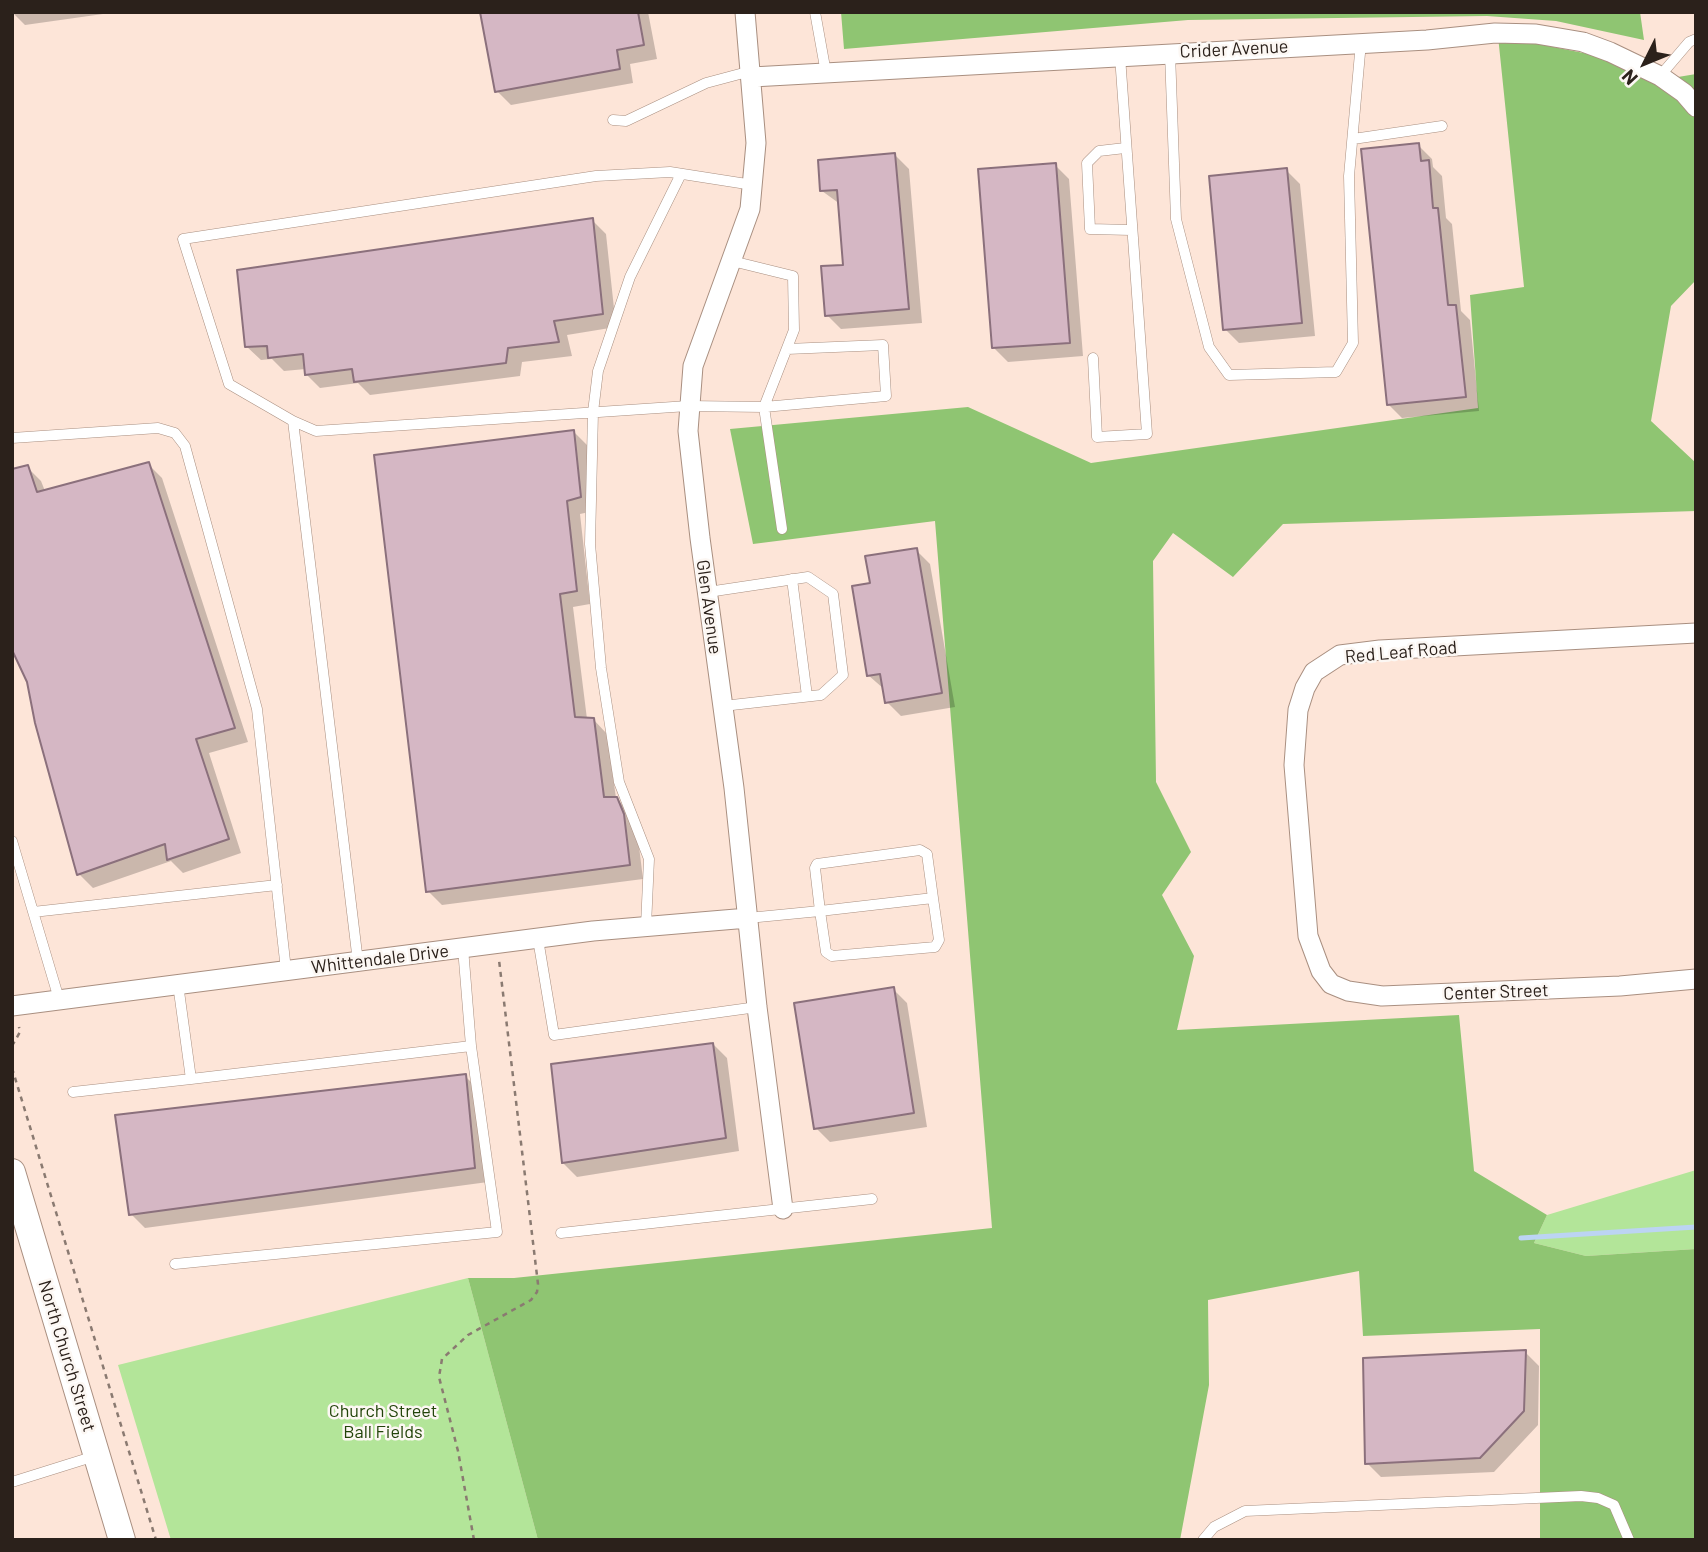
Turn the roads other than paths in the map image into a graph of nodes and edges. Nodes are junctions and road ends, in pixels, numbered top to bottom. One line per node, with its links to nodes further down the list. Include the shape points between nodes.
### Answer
1 (745, 12): 8 (street, Glen Avenue)
2 (816, 12): 7 (lane)
3 (1696, 39): 9 (lane)
4 (1362, 42): 5 (street, Crider Avenue); 9 (street, Crider Avenue, via 1536,34 1583,42); 13 (lane)
5 (1170, 53): 6 (street, Crider Avenue); 13 (lane, via 1176,219 1209,347 1229,375 1336,372 1353,342 1349,176)
6 (1120, 56): 7 (street, Crider Avenue); 14 (lane)
7 (826, 73): 8 (street, Crider Avenue)
8 (751, 74): 11 (lane, via 706,83 626,121); 16 (street, Glen Avenue, via 756,143)
9 (1660, 76): 10 (street, Crider Avenue)
10 (1696, 107)
11 (614, 120)
12 (1442, 126): 13 (lane)
13 (1353, 139)
14 (1125, 148): 17 (lane); 17 (lane, via 1099,151 1087,163 1090,229)
15 (681, 174): 16 (lane); 23 (lane, via 630,277 598,371); 24 (lane, via 596,176 183,239 229,384)
16 (753, 185): 18 (street, Glen Avenue, via 750,209)
17 (1131, 230): 20 (lane, via 1147,435 1097,437)
18 (732, 261): 19 (lane, via 793,276 794,330); 21 (street, Glen Avenue, via 702,335)
19 (787, 349): 22 (lane); 22 (lane, via 883,345 886,396)
20 (1093, 358)
21 (688, 405): 22 (lane); 23 (lane); 28 (street, Glen Avenue)
22 (764, 407): 26 (lane)
23 (593, 412): 24 (lane, via 316,431); 38 (lane, via 590,544 601,668 620,782 649,859)
24 (293, 421): 42 (lane)
25 (12, 438): 33 (lane, via 158,428 175,433 184,446 257,709)
26 (782, 529)
27 (792, 579): 28 (lane); 30 (lane); 30 (lane, via 808,577 833,594 835,607 843,675 821,695)
28 (708, 592): 31 (street, Glen Avenue)
29 (1696, 633): 41 (street, Red Leaf Road, via 1380,650 1340,655 1325,662 1314,672 1298,710 1294,765 1307,936)
30 (807, 696): 31 (lane)
31 (723, 706): 37 (street, Glen Avenue)
32 (12, 841): 36 (lane)
33 (277, 885): 36 (lane); 43 (lane)
34 (933, 898): 35 (lane); 35 (lane, via 939,940 935,947 832,956 826,952); 35 (lane, via 927,854 920,850 817,864)
35 (820, 911): 37 (lane)
36 (33, 912): 46 (lane)
37 (748, 918): 38 (street, Whittendale Drive); 48 (street, Glen Avenue)
38 (646, 926): 39 (street, Whittendale Drive)
39 (538, 939): 40 (street, Whittendale Drive); 48 (lane, via 554,1035)
40 (463, 948): 42 (street, Whittendale Drive); 49 (lane)
41 (1313, 955): 44 (street, Center Street, via 1332,984 1382,996)
42 (358, 962): 43 (street, Whittendale Drive)
43 (286, 970): 45 (street, Whittendale Drive)
44 (1696, 979)
45 (178, 984): 46 (street, Whittendale Drive); 50 (lane)
46 (59, 999): 47 (street, Whittendale Drive)
47 (12, 1006)
48 (757, 1007): 54 (street, Glen Avenue)
49 (471, 1046): 50 (lane); 56 (lane, via 497,1232)
50 (191, 1079): 51 (lane)
51 (73, 1092)
52 (12, 1172): 57 (main road, North Church Street)
53 (872, 1199): 54 (lane)
54 (783, 1209): 55 (lane)
55 (561, 1233)
56 (175, 1264)
57 (97, 1455): 58 (lane); 59 (main road, North Church Street)
58 (12, 1482)
59 (122, 1540)
60 (1203, 1540): 61 (lane, via 1214,1527 1245,1511 1580,1496 1614,1505)
61 (1629, 1540)

